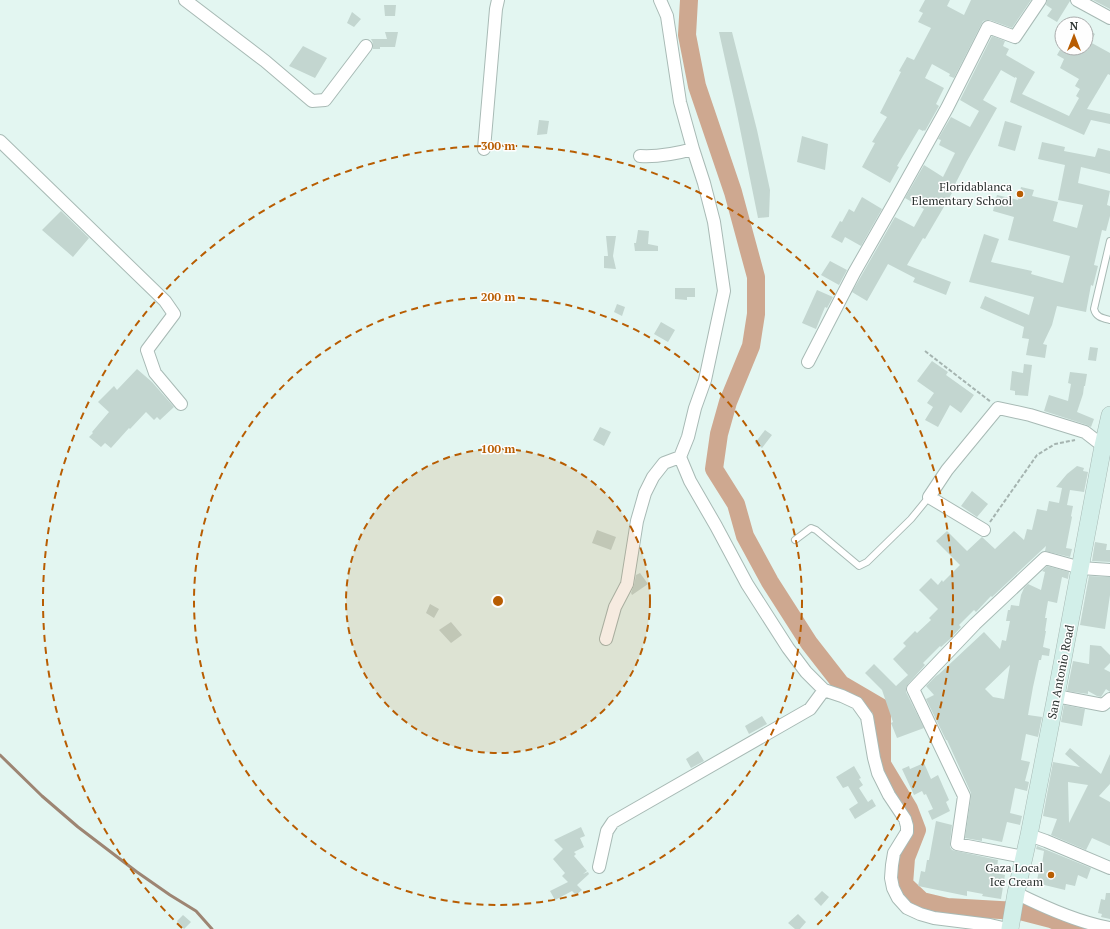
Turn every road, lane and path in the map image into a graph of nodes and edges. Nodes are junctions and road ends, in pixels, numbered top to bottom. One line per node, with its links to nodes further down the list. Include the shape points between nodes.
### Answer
1 (185, 0): 7 (street, via 265,61 312,101 325,100)
2 (498, 0): 9 (street)
3 (660, 0): 10 (street, via 667,16 680,102)
4 (1040, 0): 15 (street, via 1015,37 988,27)
5 (1077, 0): 6 (street)
6 (1110, 18)
7 (366, 46)
8 (0, 141): 16 (street, via 165,301 174,314 147,350 155,373)
9 (484, 149)
10 (693, 149): 11 (street, via 663,156); 21 (street, via 714,222 724,291 705,380)
11 (640, 156)
12 (1110, 241): 13 (lane, via 1094,309 1098,316)
13 (1110, 320)
14 (925, 351): 17 (path)
15 (808, 362)
16 (181, 404)
17 (998, 408): 19 (street); 22 (street, via 947,470)
18 (1110, 415): 20 (street, San Antonio Road)
19 (1085, 432): 20 (street); 23 (path, via 1074,441 1055,444 1037,455)
20 (1107, 445): 25 (street, San Antonio Road)
21 (680, 457): 27 (street, via 664,463 645,493 637,520 627,584 615,607); 28 (street, via 690,481 748,584 788,648)
22 (929, 497): 23 (street); 24 (lane, via 868,562 859,566 816,530 811,528)
23 (984, 530)
24 (795, 540)
25 (1081, 568): 26 (street); 29 (street, San Antonio Road); 32 (street, via 1045,558 975,624 913,690 964,796 957,844)
26 (1110, 570)
27 (606, 639)
28 (824, 690): 33 (street, via 810,709 613,822 606,831); 36 (street, via 857,703 868,717 878,773 905,819 907,832 894,853 892,865 893,888 898,898 907,908 934,918)
29 (1056, 696): 30 (street, via 1103,705); 31 (street, San Antonio Road)
30 (1110, 699)
31 (1029, 835): 32 (street, San Antonio Road); 34 (street)
32 (1024, 857): 35 (street, San Antonio Road)
33 (599, 867)
34 (1110, 868)
35 (1016, 895): 36 (street, San Antonio Road); 37 (street)
36 (1010, 926)
37 (1110, 928)

